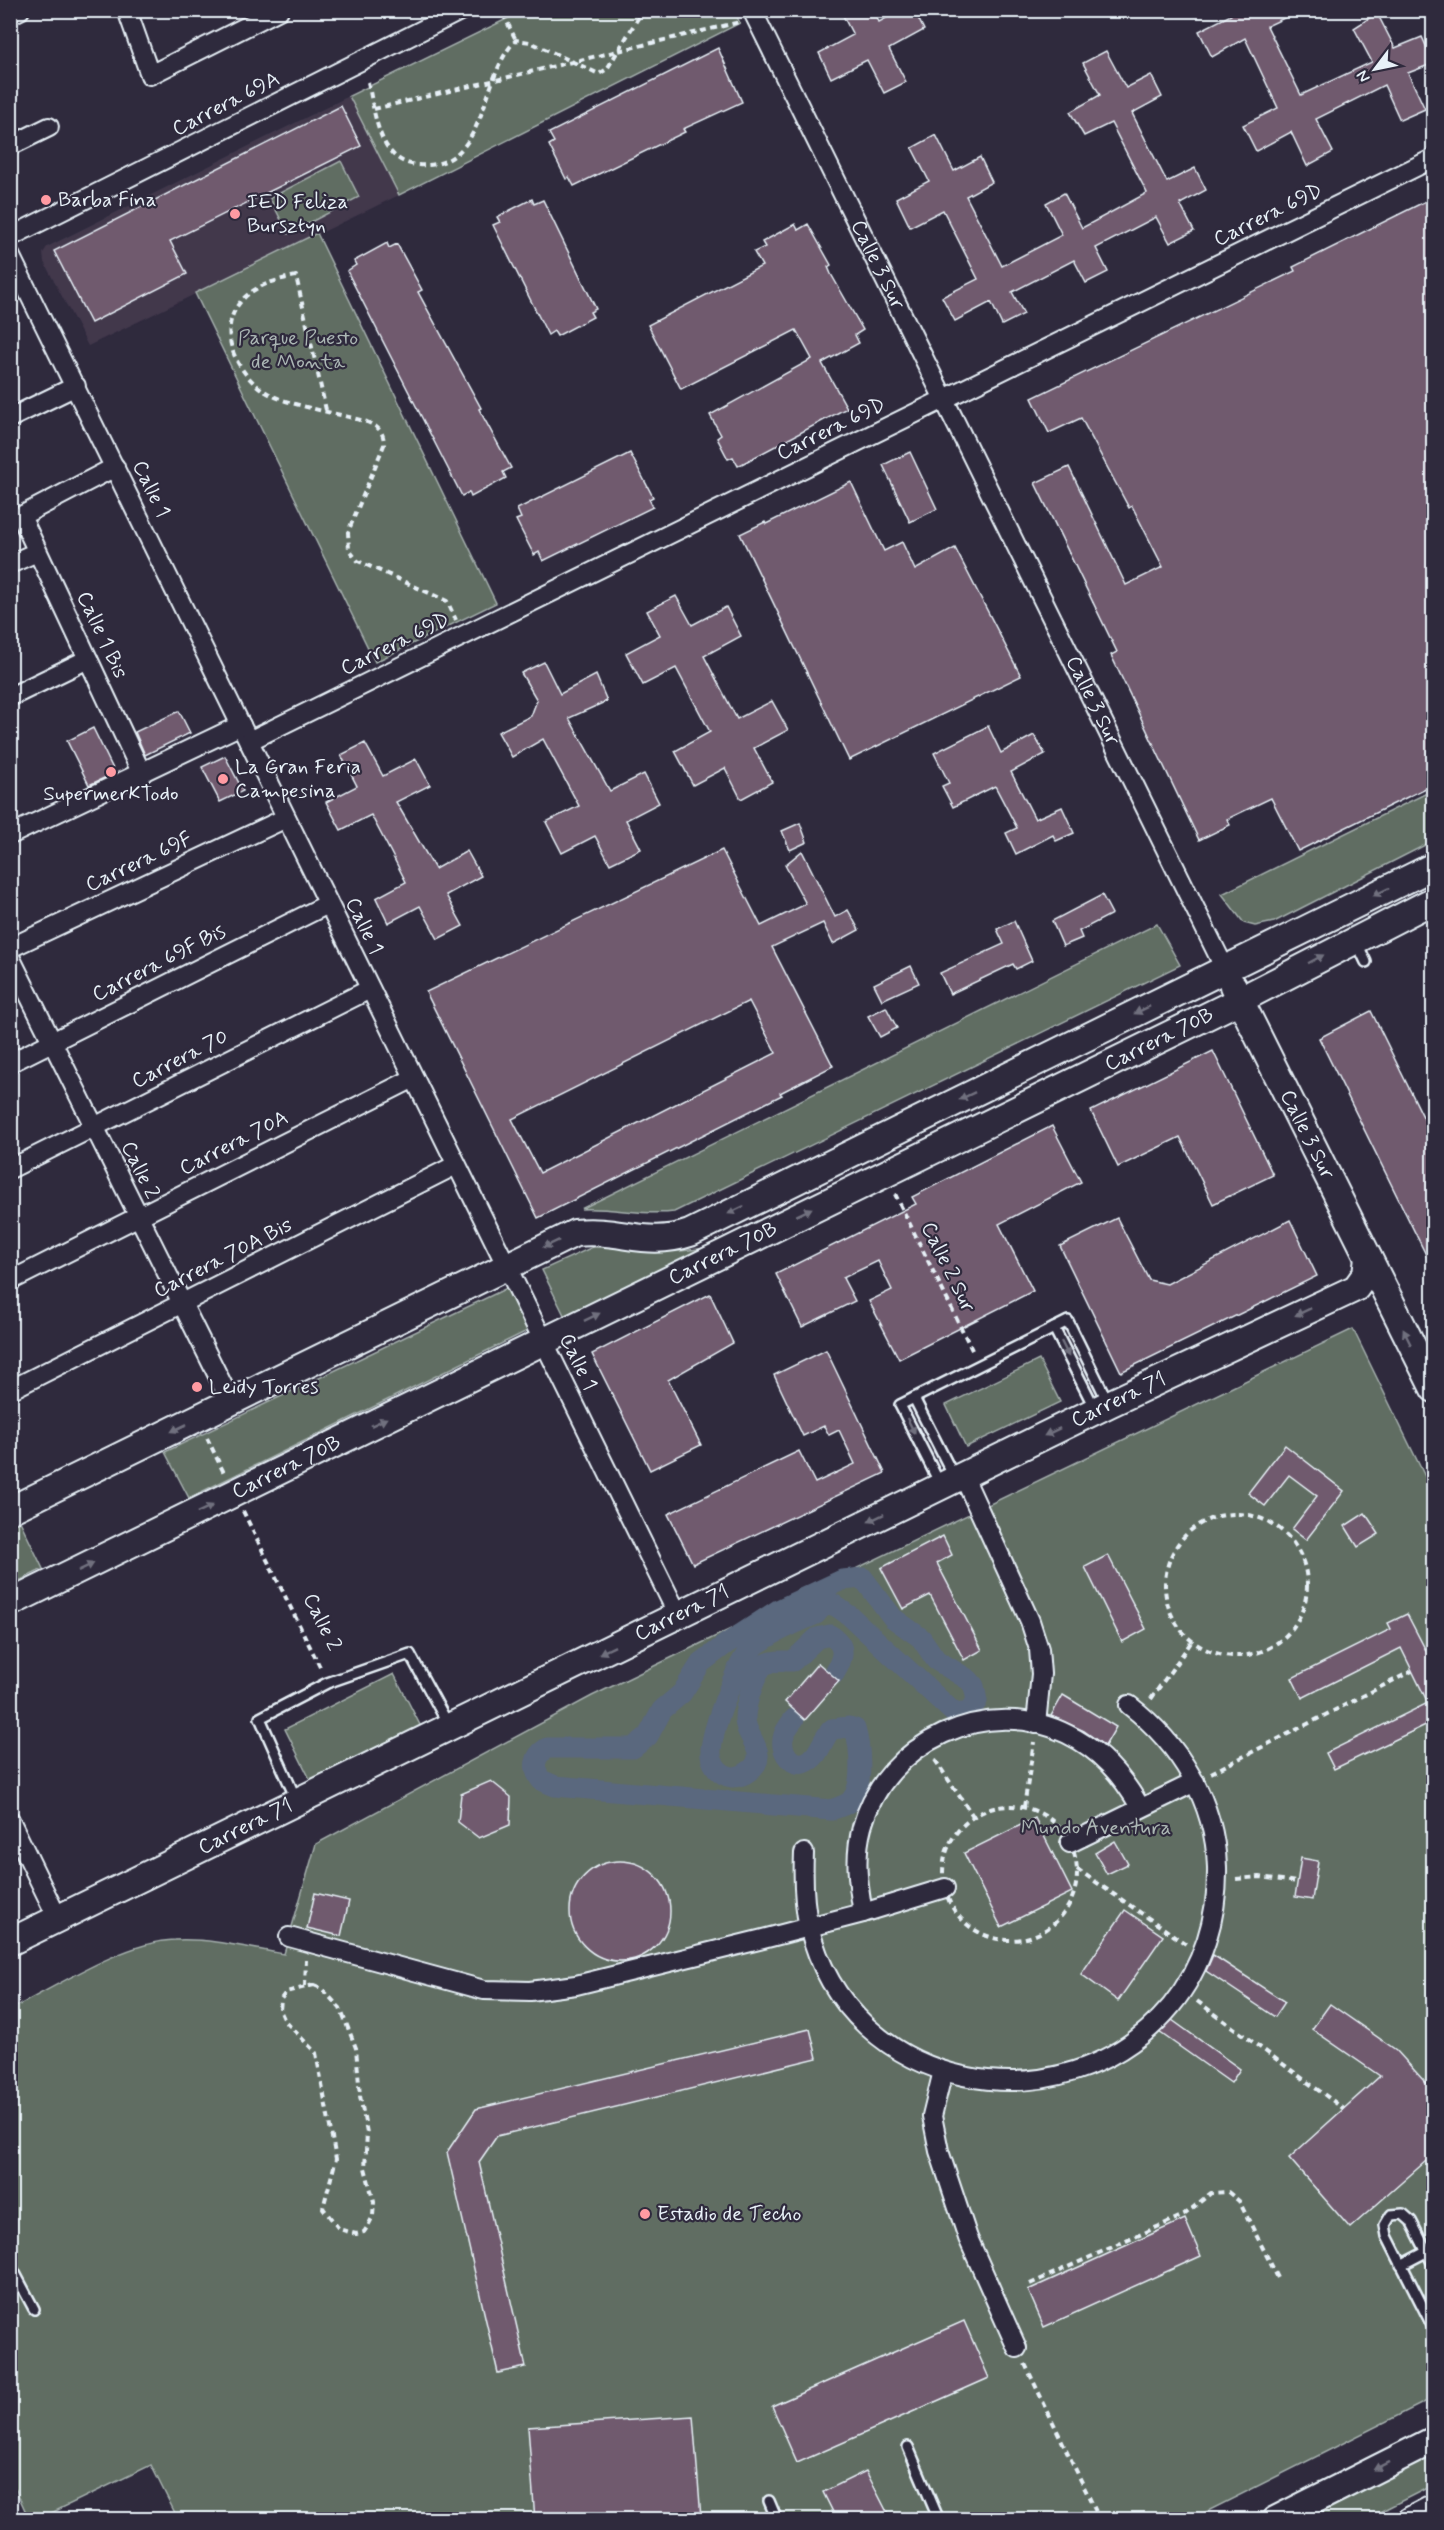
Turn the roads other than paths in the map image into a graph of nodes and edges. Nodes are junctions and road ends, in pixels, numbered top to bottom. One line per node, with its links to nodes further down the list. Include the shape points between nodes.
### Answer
1 (20, 10): 5 (street)
2 (127, 10): 3 (street, via 150,75)
3 (279, 10)
4 (462, 10): 10 (street, Carrera 69A)
5 (10, 15)
6 (747, 16): 13 (street, Calle 3 Sur)
7 (49, 127): 8 (street)
8 (10, 146)
9 (1434, 158): 13 (street, Carrera 69D)
10 (10, 237)
11 (13, 267): 12 (street, Calle 1)
12 (76, 386): 14 (street); 15 (street, Calle 1)
13 (943, 399): 20 (street, Carrera 69D); 31 (street, Calle 3 Sur)
14 (10, 418)
15 (115, 467): 16 (street, Calle 1 Bis, via 21,516); 20 (street, Calle 1)
16 (37, 552): 17 (street); 18 (street, Calle 1 Bis)
17 (10, 564)
18 (88, 659): 19 (street); 21 (street, Calle 1 Bis)
19 (10, 697)
20 (245, 733): 21 (street, Carrera 69D); 22 (street, Calle 1)
21 (142, 774): 23 (street, Carrera 69D)
22 (286, 818): 26 (street, Calle 1); 28 (street, Carrera 69F)
23 (10, 835)
24 (1434, 866): 31 (street, Carrera 70B, one-way to 31)
25 (1434, 900): 27 (street, Carrera 70B)
26 (328, 904): 32 (street, Calle 1); 34 (street, Carrera 69F Bis)
27 (1354, 939): 30 (lane); 33 (street, Carrera 70B, one-way to 27)
28 (10, 948)
29 (10, 957): 34 (street, Calle 2)
30 (1366, 962)
31 (1225, 969): 33 (street, Calle 3 Sur); 42 (street, Carrera 70B, one-way to 42, via 690,1233 651,1241 597,1231 575,1233)
32 (370, 989): 36 (street, Calle 1); 37 (street, Carrera 70)
33 (1240, 1000): 41 (street, Calle 3 Sur); 48 (street, Carrera 70B, one-way to 33)
34 (52, 1042): 35 (street, Carrera 69F Bis); 37 (street, Calle 2)
35 (10, 1063)
36 (414, 1078): 38 (street, Calle 1); 40 (street, Carrera 70A)
37 (94, 1127): 39 (street, Carrera 70); 40 (street, Calle 2)
38 (456, 1165): 42 (street, Calle 1); 46 (street, Carrera 70A Bis)
39 (10, 1169)
40 (138, 1216): 43 (street, Carrera 70A); 46 (street, Calle 2)
41 (1368, 1257): 44 (street, via 1366,1274); 45 (street, Calle 3 Sur)
42 (506, 1266): 48 (street, Calle 1); 52 (street, Carrera 70B)
43 (10, 1281)
44 (1356, 1287): 45 (street, via 1372,1290); 53 (street, Carrera 71, one-way to 53)
45 (1390, 1302): 49 (street, Calle 3 Sur, one-way to 45)
46 (183, 1303): 50 (street, Carrera 70A Bis); 52 (street, Calle 2)
47 (1054, 1328): 51 (lane); 53 (lane, one-way to 53); 53 (lane, via 1068,1322)
48 (543, 1341): 56 (street, Carrera 70B, one-way to 48); 57 (street, Calle 1)
49 (1434, 1389)
50 (10, 1390)
51 (914, 1398): 54 (lane); 54 (lane, one-way to 54, via 900,1405)
52 (231, 1402): 55 (street, Carrera 70B, one-way to 55)
53 (1102, 1407): 54 (street, Carrera 71, one-way to 54)
54 (953, 1480): 57 (street, Carrera 71, one-way to 57); 59 (street, via 1030,1621 1039,1649 1041,1674)
55 (10, 1510)
56 (10, 1603)
57 (678, 1615): 60 (street, Carrera 71, one-way to 60)
58 (1135, 1710): 61 (street, via 1172,1747)
59 (1036, 1724): 63 (street, via 1066,1733 1101,1756 1129,1787); 68 (street, via 999,1720 973,1723 948,1731 903,1760 872,1802 862,1827 857,1879)
60 (449, 1727): 62 (street, Carrera 71); 62 (lane, via 410,1654 327,1683 260,1718)
61 (1195, 1782): 63 (street); 73 (street, via 1210,1822 1217,1881 1215,1906 1202,1955 1179,1996 1138,2039 1087,2068 1030,2082 1001,2082)
62 (297, 1802): 69 (street, Carrera 71)
63 (1140, 1807): 65 (street)
64 (10, 1820): 69 (street)
65 (1070, 1843)
66 (804, 1853): 70 (street)
67 (945, 1888): 68 (street)
68 (863, 1913): 70 (street)
69 (58, 1919): 72 (street, Carrera 71)
70 (809, 1928): 71 (street, via 576,1985 530,1991 484,1990); 73 (street, via 831,1978 860,2018 898,2049)
71 (298, 1939)
72 (10, 1942)
73 (943, 2071): 81 (street, via 932,2116 939,2151 968,2238)
74 (1426, 2252): 76 (lane); 76 (lane, via 1407,2217 1391,2215 1384,2225); 77 (lane)
75 (10, 2264): 78 (lane)
76 (1401, 2265): 79 (lane)
77 (1434, 2266)
78 (34, 2309)
79 (1430, 2312): 80 (lane)
80 (1434, 2329)
81 (1017, 2348)
82 (1434, 2440): 86 (street, one-way to 86)
83 (908, 2447): 88 (lane)
84 (769, 2501): 87 (lane)
85 (1434, 2508): 89 (street)
86 (1291, 2516)
87 (777, 2520)
88 (939, 2520)
89 (1411, 2520)

